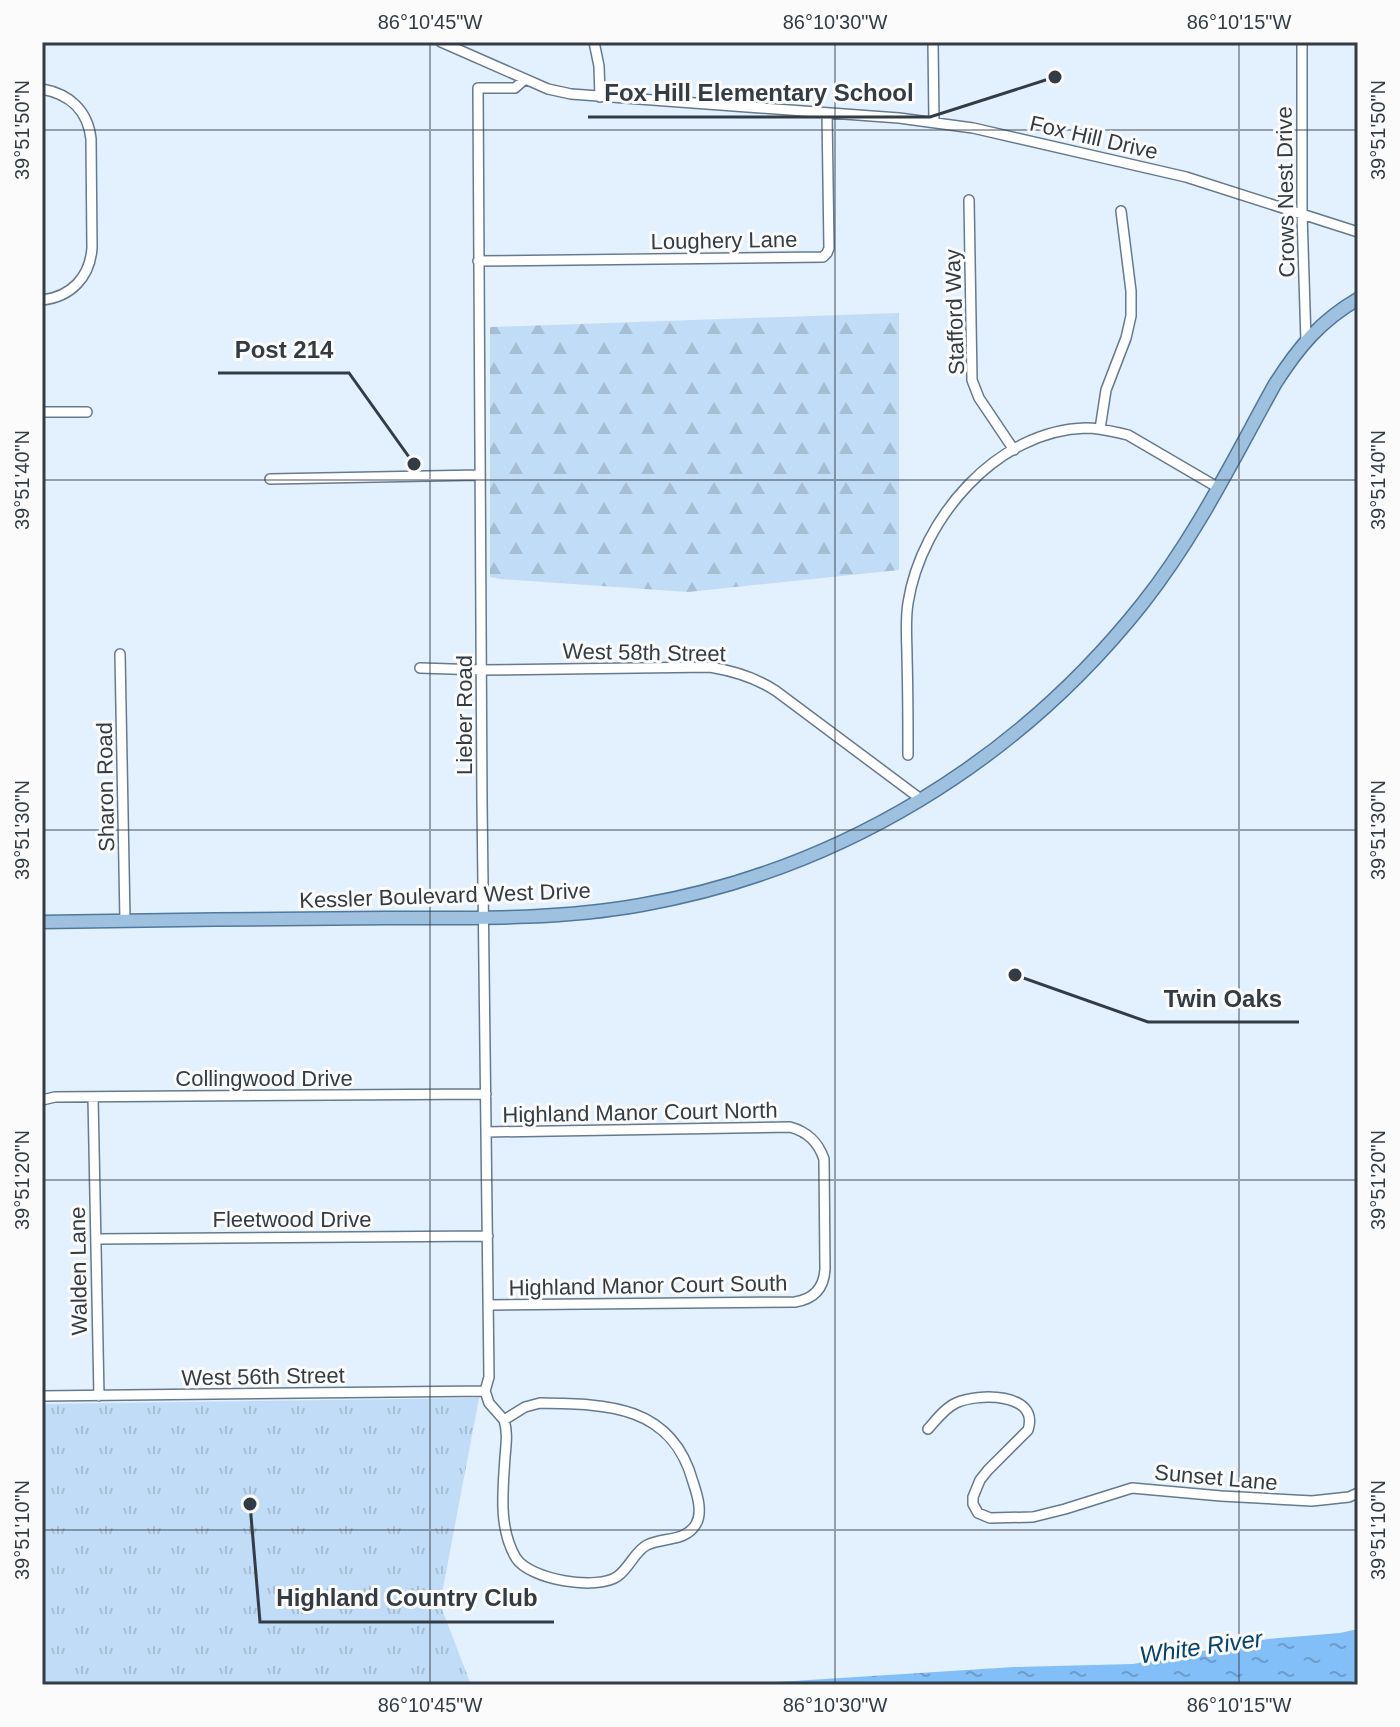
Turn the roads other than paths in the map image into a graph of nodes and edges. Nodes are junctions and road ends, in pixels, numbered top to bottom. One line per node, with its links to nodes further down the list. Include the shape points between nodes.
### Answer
1 (441, 42): 5 (street, Fox Hill Drive)
2 (594, 42): 7 (street)
3 (933, 42): 9 (street)
4 (1302, 42): 12 (street, Crows Nest Drive)
5 (525, 79): 7 (street, Fox Hill Drive, via 559,92); 14 (street, Lieber Road, via 515,88 478,88)
6 (42, 89): 16 (street, via 73,101 89,127 92,248 90,265 79,283)
7 (600, 97): 8 (street, Fox Hill Drive)
8 (827, 113): 9 (street, Fox Hill Drive); 14 (street, Loughery Lane, via 829,250 822,257)
9 (934, 122): 12 (street, Fox Hill Drive, via 1186,177)
10 (969, 200): 21 (street, Stafford Way, via 972,380)
11 (1121, 211): 20 (street, via 1131,316 1106,390)
12 (1302, 214): 13 (street, Fox Hill Drive); 17 (street, Crows Nest Drive)
13 (1358, 232)
14 (478, 261): 22 (street, Lieber Road)
15 (1358, 299): 17 (main road, Kessler Boulevard West Drive)
16 (42, 300)
17 (1306, 341): 24 (main road, Kessler Boulevard West Drive, via 1275,384)
18 (42, 412): 19 (street)
19 (87, 412)
20 (1100, 429): 21 (street, via 1048,435); 24 (street, via 1128,435)
21 (1014, 450): 28 (street, via 955,500 917,567 907,611)
22 (480, 475): 23 (street); 27 (street, Lieber Road)
23 (270, 479)
24 (1217, 487): 29 (main road, Kessler Boulevard West Drive, via 1161,579 1090,666 1002,745)
25 (120, 654): 31 (street, Sharon Road)
26 (420, 668): 27 (street, West 58th Street)
27 (482, 670): 29 (street, West 58th Street, via 710,667 738,672 776,691); 30 (street, Lieber Road)
28 (908, 755)
29 (922, 800): 30 (main road, Kessler Boulevard West Drive, via 805,859 712,889 615,909)
30 (484, 918): 31 (main road, Kessler Boulevard West Drive); 33 (street, Lieber Road)
31 (125, 920): 32 (main road, Kessler Boulevard West Drive)
32 (42, 922)
33 (486, 1094): 34 (street, Collingwood Drive); 37 (street, Lieber Road)
34 (93, 1097): 35 (street, Collingwood Drive); 39 (street, Walden Lane)
35 (42, 1100)
36 (793, 1128): 37 (street, Highland Manor Court North); 40 (street, Highland Manor Court South, via 814,1141 824,1159 825,1275 812,1296 795,1302)
37 (486, 1132): 38 (street, Lieber Road)
38 (488, 1236): 39 (street, Fleetwood Drive); 40 (street, Lieber Road)
39 (96, 1239): 43 (street, Walden Lane)
40 (489, 1305): 41 (street, Lieber Road)
41 (485, 1391): 43 (street, West 56th Street); 44 (street)
42 (42, 1396): 43 (street, West 56th Street)
43 (99, 1396)
44 (504, 1420): 44 (street, via 530,1405 568,1403 614,1408 653,1423 671,1437 686,1460 699,1511 696,1524 680,1537 643,1547 609,1580 562,1580 532,1572 517,1558 504,1524)
45 (928, 1429): 46 (street, Sunset Lane, via 963,1400 1004,1397 1028,1414 1028,1430 988,1470 973,1497 978,1513 990,1518 1047,1514 1132,1488 1312,1501)
46 (1358, 1493)

